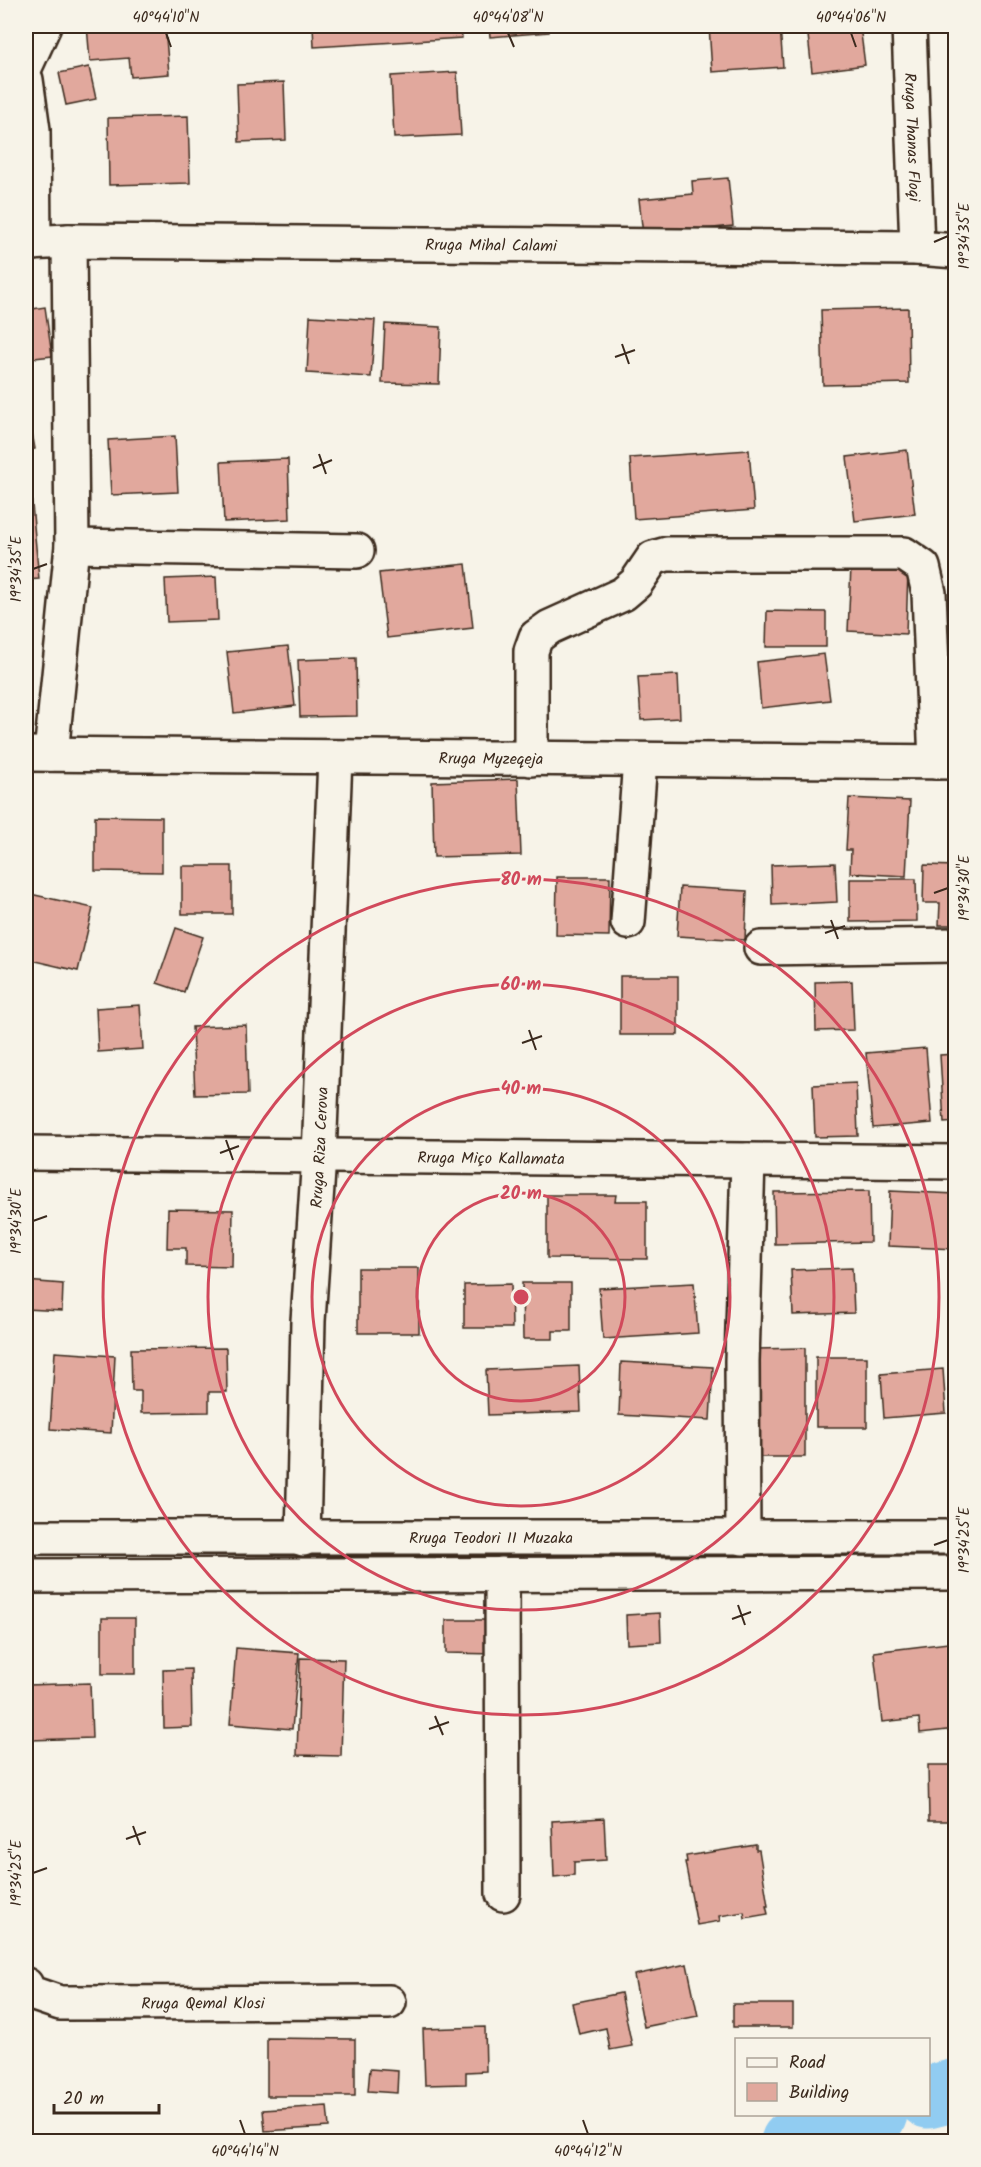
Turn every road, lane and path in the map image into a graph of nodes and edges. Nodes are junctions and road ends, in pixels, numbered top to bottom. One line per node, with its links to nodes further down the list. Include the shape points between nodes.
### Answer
1 (44, 26): 3 (street)
2 (909, 26): 7 (street, Rruga Thanas Floqi)
3 (26, 65)
4 (26, 80): 6 (street, via 33,130)
5 (69, 241): 6 (street, Rruga Mihal Calami); 7 (street, Rruga Mihal Calami); 9 (street)
6 (30, 243)
7 (917, 248): 8 (street, Rruga Mihal Calami)
8 (956, 251)
9 (72, 546): 10 (street); 11 (street)
10 (357, 551)
11 (38, 754): 12 (street, Rruga Myzeqeja)
12 (335, 758): 13 (street, Rruga Myzeqeja); 20 (street, Rruga Riza Cerova)
13 (531, 759): 14 (street, Rruga Myzeqeja); 15 (street, via 531,651 536,637 624,594 654,558 667,554 904,554 923,567 929,593)
14 (640, 760): 15 (street, Rruga Myzeqeja); 16 (street)
15 (946, 762)
16 (627, 922)
17 (956, 945): 18 (street)
18 (761, 948)
19 (26, 1153): 20 (street, Rruga Miço Kallamata)
20 (319, 1156): 21 (street, Rruga Miço Kallamata); 26 (street, Rruga Riza Cerova, via 308,1321)
21 (748, 1160): 22 (street, Rruga Miço Kallamata); 24 (street, via 742,1361)
22 (956, 1162)
23 (26, 1537): 26 (street, Rruga Teodori II Muzaka)
24 (743, 1538): 25 (street, Rruga Teodori II Muzaka); 26 (street, Rruga Teodori II Muzaka)
25 (956, 1538)
26 (303, 1539)
27 (956, 1573): 28 (street)
28 (502, 1574): 29 (street); 30 (street)
29 (26, 1576)
30 (503, 1894)
31 (26, 1985): 32 (street, Rruga Qemal Klosi, via 28,1992 60,2003)
32 (389, 2002)

